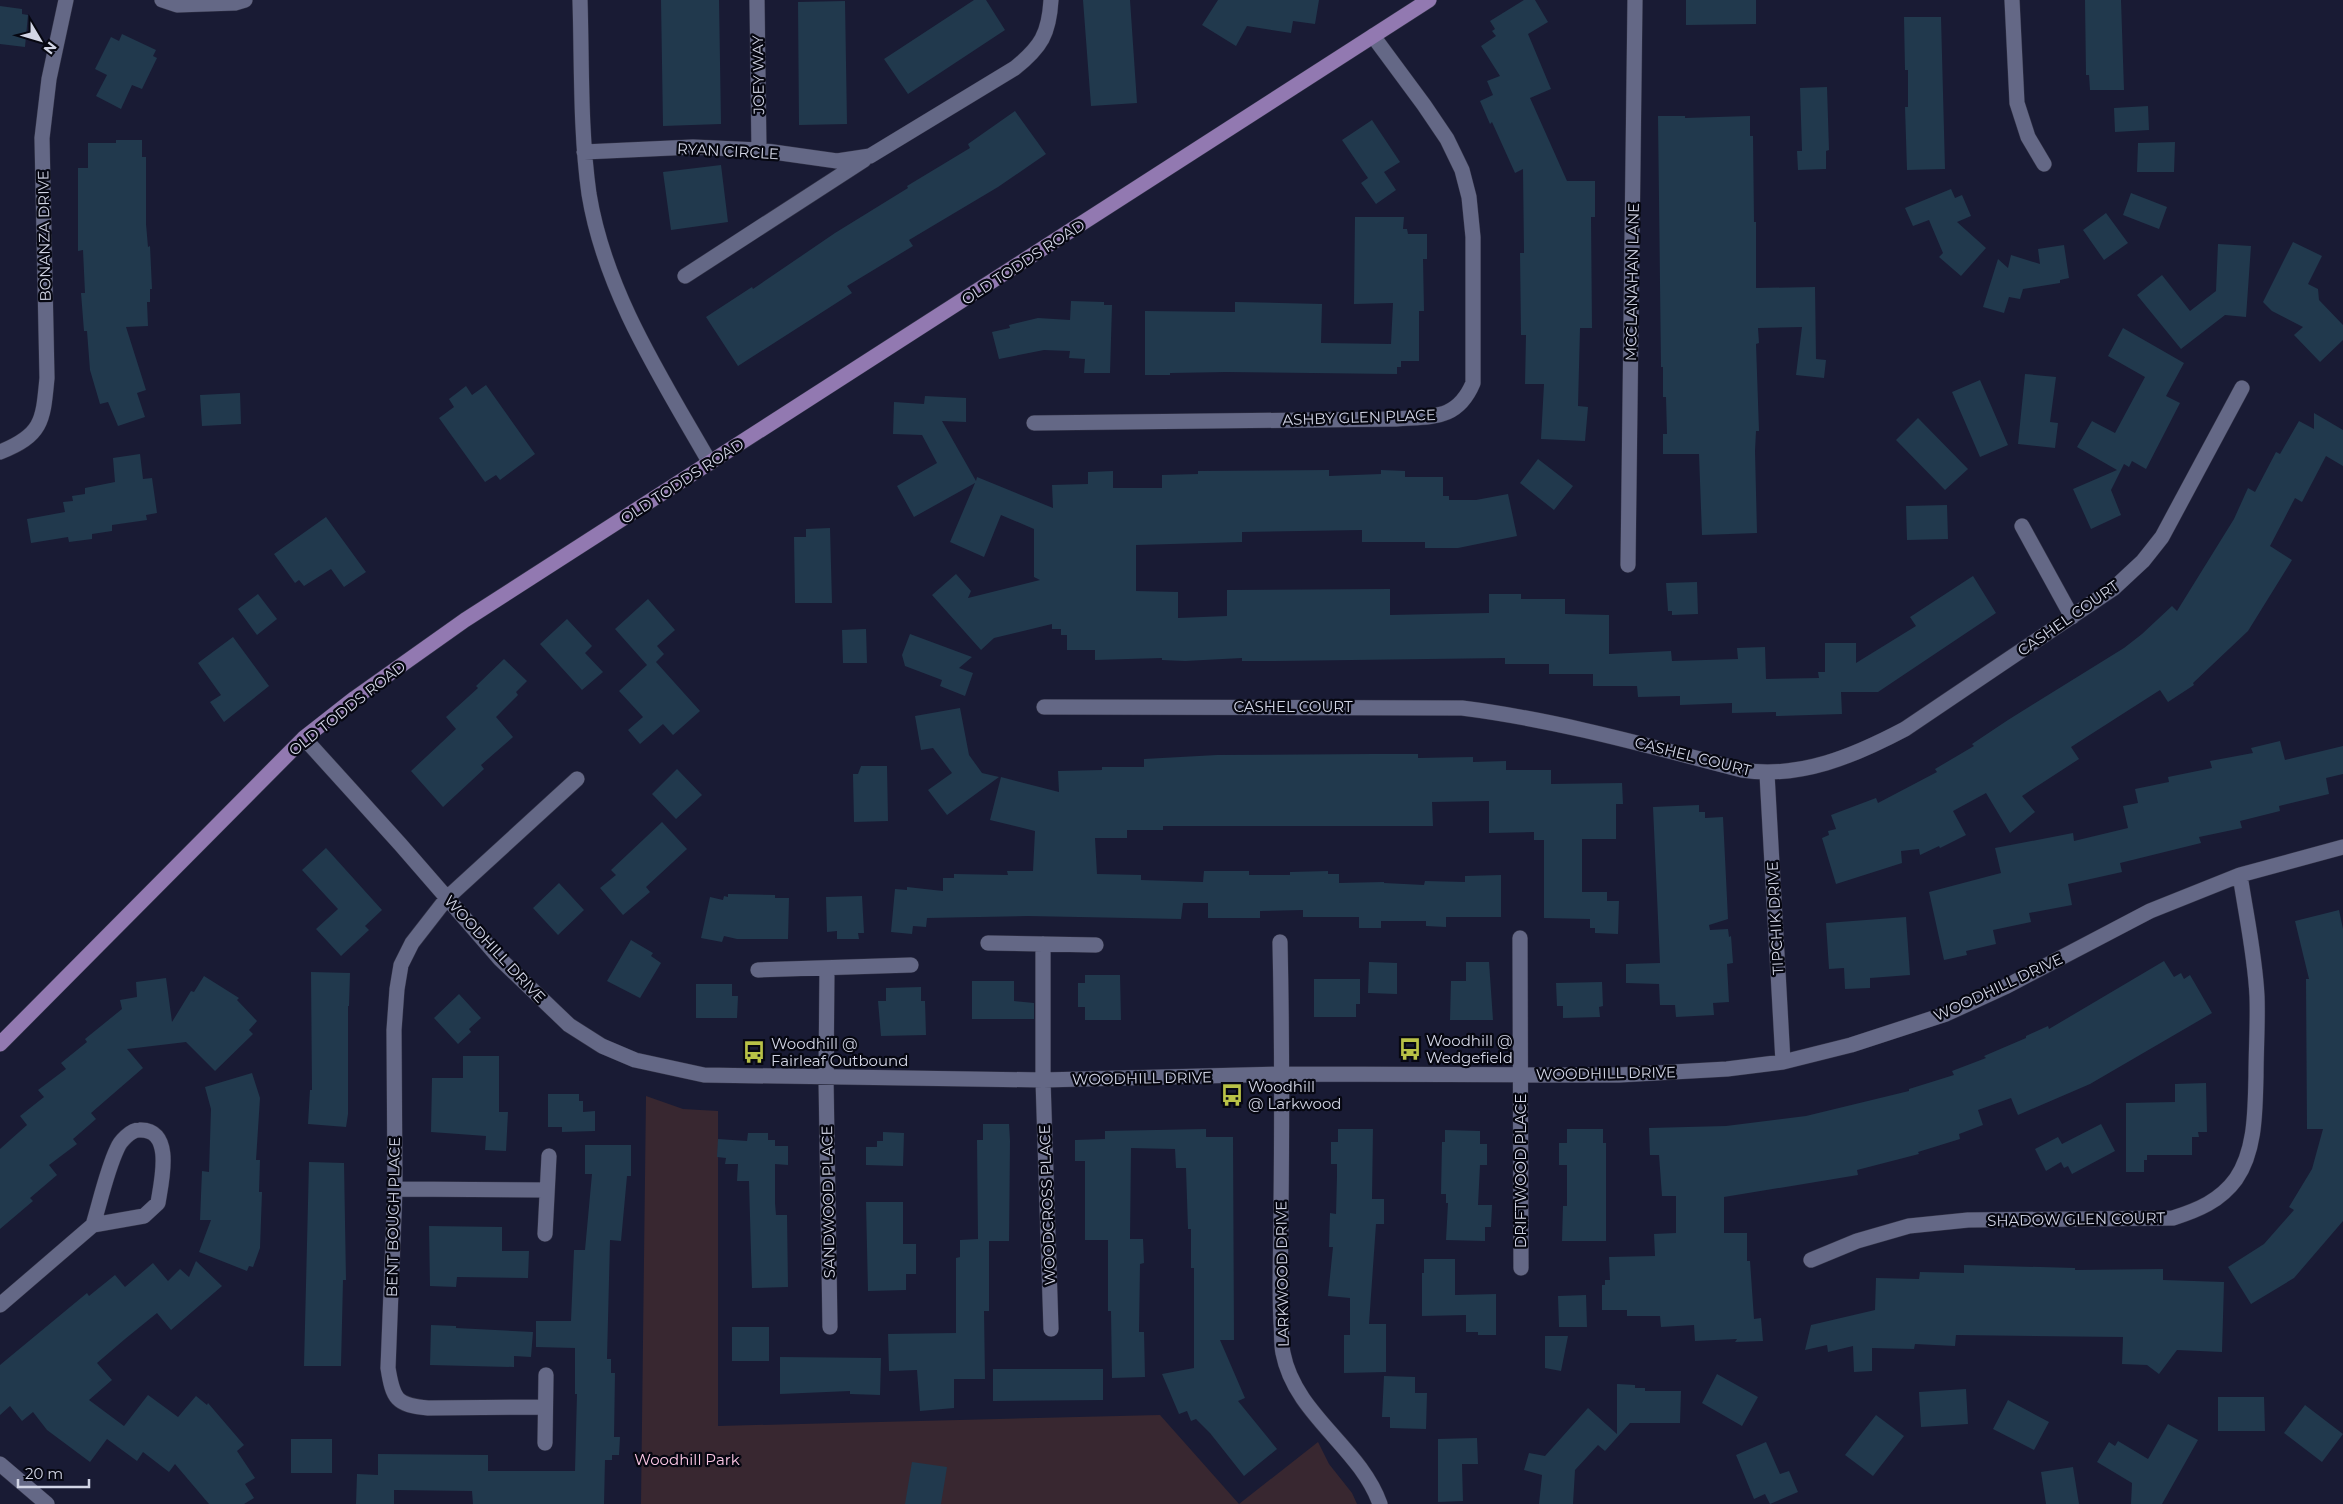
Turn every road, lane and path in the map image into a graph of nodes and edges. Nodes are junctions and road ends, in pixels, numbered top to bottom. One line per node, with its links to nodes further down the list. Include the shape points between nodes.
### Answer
1 (66, 0): 18 (street, BONANZA DRIVE, via 49,78 42,138 47,378 44,415 32,433)
2 (162, 0): 3 (street, via 177,5)
3 (245, 0)
4 (580, 0): 12 (street)
5 (757, 0): 11 (street, JOEY WAY)
6 (1051, 0): 13 (street, RYAN CIRCLE, via 1049,25 1031,54 1007,73)
7 (1429, 0): 10 (main road, OLD TODDS ROAD)
8 (1635, 0): 21 (street, MCCLANAHAN LANE)
9 (2012, 0): 14 (street, via 2017,103 2028,137)
10 (1373, 36): 17 (street, ASHBY GLEN PLACE, via 1446,139 1469,197 1473,237 1473,383 1467,397 1454,410 1440,415 1396,419); 19 (main road, OLD TODDS ROAD)
11 (758, 150): 12 (street, RYAN CIRCLE, via 693,147); 13 (street, RYAN CIRCLE, via 837,161)
12 (584, 152): 19 (street, via 590,196 609,270 644,347)
13 (870, 156): 15 (street, RYAN CIRCLE)
14 (2044, 164)
15 (685, 276)
16 (2242, 388): 22 (street, CASHEL COURT, via 2162,537 2143,561 2114,588)
17 (1034, 423)
18 (0, 452)
19 (710, 463): 24 (main road, OLD TODDS ROAD, via 465,620)
20 (2022, 526): 22 (street)
21 (1628, 565)
22 (2072, 617): 25 (street, CASHEL COURT, via 1905,729 1869,748 1837,760)
23 (1044, 707): 25 (street, CASHEL COURT, via 1462,708 1581,728)
24 (304, 738): 29 (street, WOODHILL DRIVE); 38 (main road, OLD TODDS ROAD)
25 (1767, 774): 39 (street, TIPCHIK DRIVE)
26 (577, 779): 29 (street, BENT BOUGH PLACE)
27 (2343, 847): 28 (street, WOODHILL DRIVE)
28 (2240, 875): 39 (street, WOODHILL DRIVE, via 2150,911 2005,988 1946,1014 1860,1042); 49 (street, SHADOW GLEN COURT, via 2257,997 2255,1102 2250,1148 2237,1178 2219,1197 2196,1211 2173,1218 1968,1220 1909,1226 1857,1241)
29 (447, 898): 42 (street, WOODHILL DRIVE, via 536,995 569,1025 602,1046 635,1060 704,1075); 45 (street, BENT BOUGH PLACE, via 412,943 402,965 397,989 394,1030)
30 (1520, 938): 41 (street, DRIFTWOOD PLACE)
31 (1280, 942): 40 (street, LARKWOOD DRIVE)
32 (988, 943): 33 (street)
33 (1044, 944): 34 (street); 43 (street, WOODCROSS PLACE)
34 (1096, 945)
35 (912, 965): 36 (street)
36 (828, 968): 37 (street); 42 (street, SANDWOOD PLACE)
37 (758, 970)
38 (0, 1044)
39 (1783, 1062): 41 (street, WOODHILL DRIVE, via 1727,1069 1619,1075)
40 (1282, 1074): 41 (street, WOODHILL DRIVE); 43 (street, WOODHILL DRIVE); 59 (street, LARKWOOD DRIVE, via 1280,1309 1283,1354 1299,1392 1339,1445 1362,1468)
41 (1520, 1074): 50 (street, DRIFTWOOD PLACE)
42 (826, 1078): 43 (street, WOODHILL DRIVE); 52 (street, SANDWOOD PLACE)
43 (1043, 1080): 53 (street, WOODCROSS PLACE)
44 (549, 1156): 46 (street)
45 (395, 1189): 46 (street); 55 (street, BENT BOUGH PLACE, via 388,1368 397,1400 408,1406 428,1408)
46 (547, 1190): 48 (street)
47 (93, 1226): 47 (street, via 144,1216 158,1203 164,1159 162,1146 148,1130 137,1130 117,1148); 51 (street)
48 (545, 1234)
49 (1811, 1260)
50 (1521, 1268)
51 (0, 1305)
52 (830, 1327)
53 (1051, 1329)
54 (546, 1375): 55 (street)
55 (545, 1407): 56 (street)
56 (545, 1443)
57 (0, 1464): 58 (street)
58 (47, 1504)
59 (1380, 1504)

